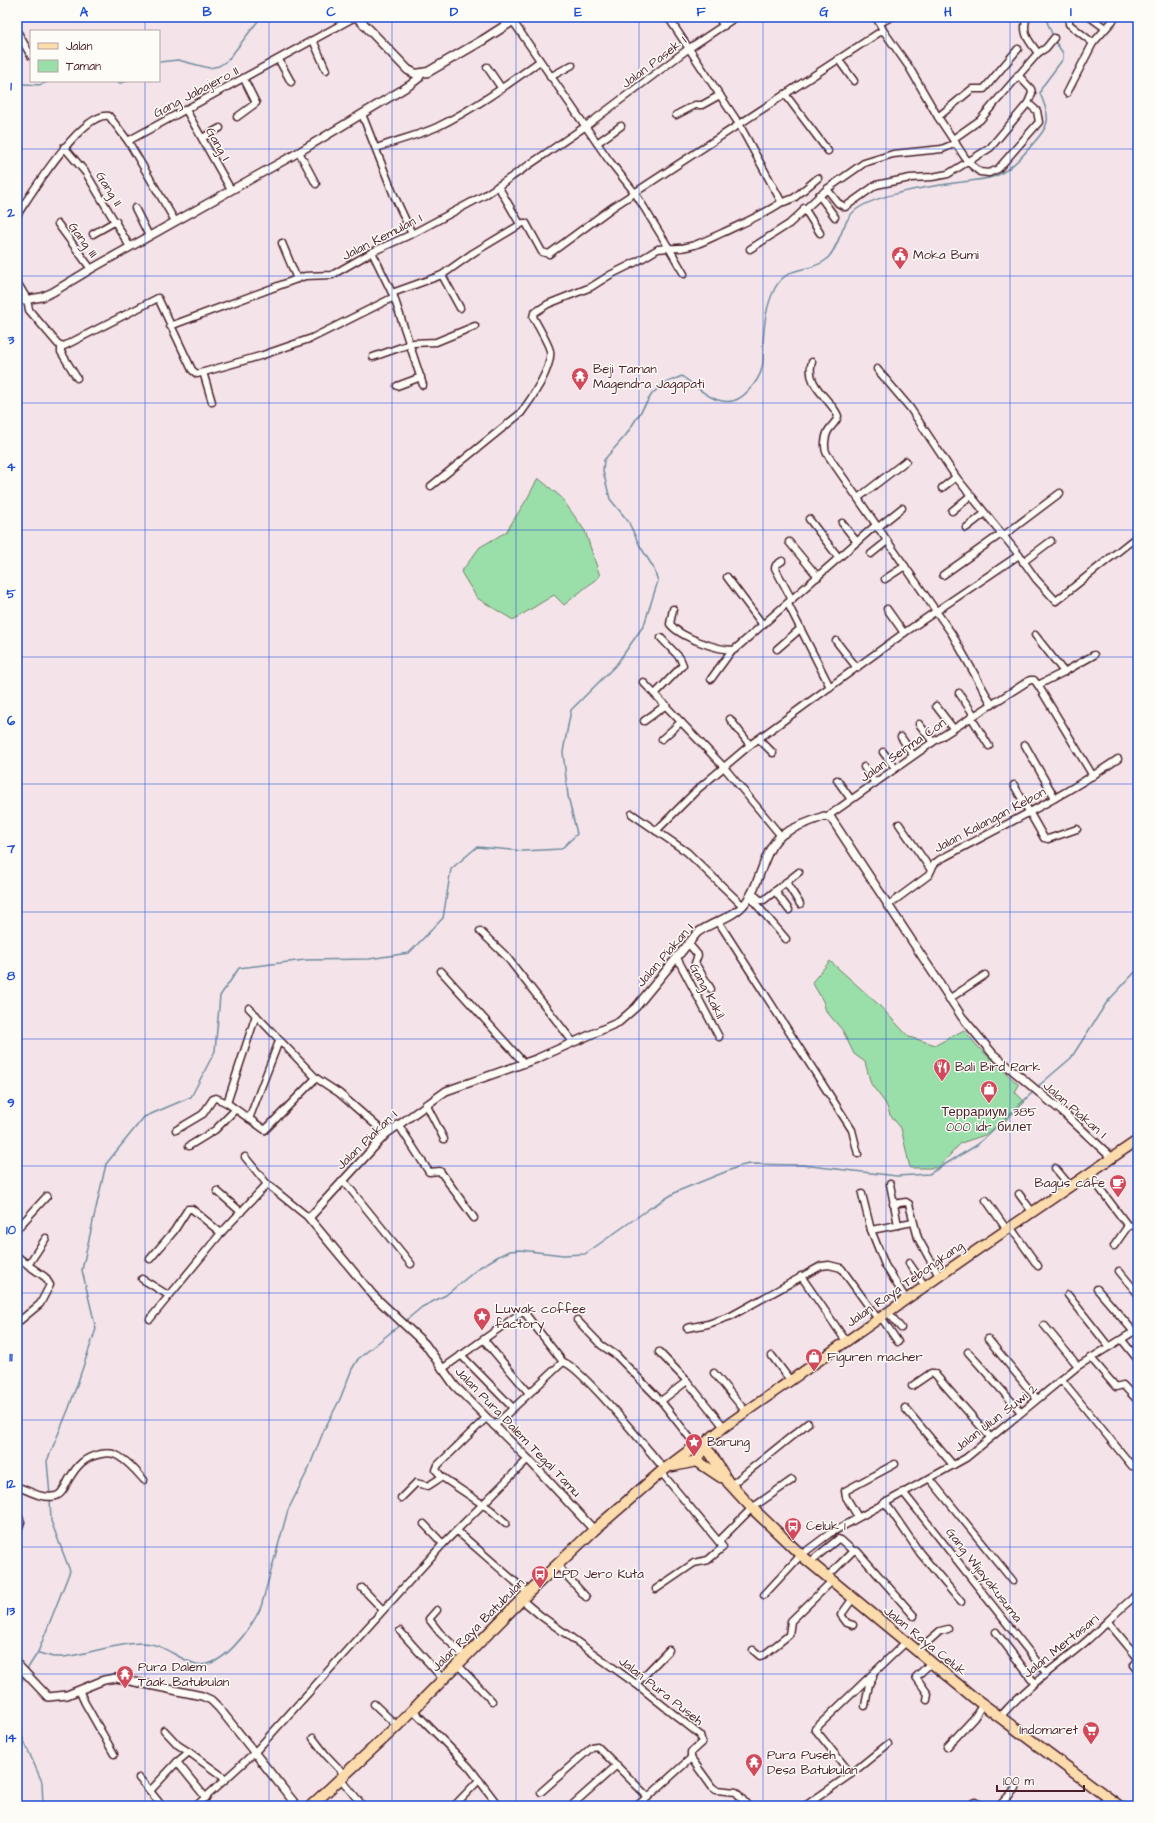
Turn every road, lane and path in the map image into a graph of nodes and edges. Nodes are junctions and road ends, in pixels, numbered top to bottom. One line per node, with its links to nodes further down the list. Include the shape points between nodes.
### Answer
1 (668, 17): 19 (street)
2 (718, 17): 12 (street)
3 (736, 17): 12 (street, Jalan Pasek I)
4 (891, 17): 11 (street)
5 (1027, 17): 21 (street, via 1025,34)
6 (1069, 17): 18 (street, via 1069,24)
7 (1090, 17): 13 (street)
8 (1116, 17): 13 (street)
9 (358, 18): 17 (street, Gang Jabajero II); 29 (main road, via 408,70)
10 (514, 18): 25 (street); 29 (main road, via 483,40)
11 (878, 20): 14 (street)
12 (724, 26): 19 (street, Jalan Pasek I)
13 (1105, 28): 18 (street)
14 (882, 30): 23 (street); 44 (street, via 909,67)
15 (17, 31): 22 (street)
16 (1054, 38): 21 (street)
17 (314, 40): 24 (street, Gang Jabajero II); 28 (street)
18 (1093, 43): 36 (street)
19 (688, 48): 38 (street); 46 (street, Jalan Pasek I)
20 (1018, 49): 44 (street, via 984,89 972,89)
21 (1038, 53): 30 (street)
22 (30, 54)
23 (838, 59): 33 (street); 37 (street)
24 (279, 60): 32 (street, Gang Jabajero II); 34 (street)
25 (540, 61): 31 (street); 35 (street)
26 (572, 65): 31 (street)
27 (487, 67): 35 (street)
28 (326, 70)
29 (421, 74): 43 (street, via 410,85)
30 (1018, 75): 39 (street, via 1031,89); 49 (street, via 980,120)
31 (550, 77): 46 (street)
32 (244, 78): 40 (street, Gang Jabajero II); 42 (street, via 256,103)
33 (854, 81)
34 (291, 82)
35 (502, 89): 54 (street, via 436,127)
36 (1068, 93)
37 (785, 94): 45 (street); 55 (street)
38 (720, 95): 41 (street); 45 (street)
39 (1028, 103): 57 (street, via 990,148); 57 (street, via 1037,111 1039,122 998,169 990,173 980,172)
40 (186, 110): 50 (street, Gang I); 51 (street, Gang Jabajero II)
41 (676, 115)
42 (237, 117)
43 (364, 117): 54 (street); 56 (street)
44 (938, 117): 49 (street)
45 (739, 124): 63 (street); 65 (street)
46 (586, 126): 52 (street); 60 (street, Jalan Kemulan I)
47 (621, 126): 52 (street)
48 (220, 128): 50 (street)
49 (951, 137): 57 (street); 61 (street, via 942,149 893,154 864,163)
50 (202, 138): 62 (street, Gang I)
51 (128, 141): 53 (street, via 107,115 90,124); 71 (street)
52 (597, 143): 63 (street)
53 (64, 147): 68 (street); 70 (street, Gang II, via 86,173)
54 (376, 148): 76 (street)
55 (828, 151)
56 (299, 152): 59 (street); 62 (street)
57 (968, 162): 61 (street, via 945,175 910,178 876,185 845,207 838,203)
58 (818, 178): 65 (street, via 794,198)
59 (316, 184)
60 (498, 186): 73 (street); 76 (street, Jalan Kemulan I)
61 (827, 188): 64 (street)
62 (231, 190): 71 (street)
63 (635, 193): 73 (street, via 549,254 542,252 526,223); 80 (street)
64 (819, 195): 67 (street); 69 (street)
65 (782, 202): 80 (street, via 762,215 691,248)
66 (135, 208): 77 (street)
67 (804, 208): 74 (street); 81 (street, via 789,224)
68 (17, 215)
69 (835, 217)
70 (116, 221): 75 (street); 79 (street, Gang II)
71 (175, 221): 77 (street)
72 (58, 224): 83 (street, Gang III)
73 (520, 224): 84 (street)
74 (820, 233)
75 (93, 234)
76 (412, 234): 82 (street, Jalan Kemulan I)
77 (149, 236): 79 (street)
78 (282, 243): 86 (street)
79 (130, 247): 83 (street)
80 (669, 248): 85 (street); 107 (street, via 658,249 591,287 548,304 534,313 533,317 550,353 545,371 530,401 521,413)
81 (750, 249)
82 (372, 252): 86 (street, Jalan Kemulan I, via 332,275 308,275); 88 (street)
83 (91, 269): 89 (street, via 53,292)
84 (442, 274): 88 (street); 91 (street)
85 (684, 274)
86 (298, 279): 92 (street, Jalan Kemulan I)
87 (17, 282): 89 (street)
88 (393, 295): 94 (street); 99 (street, via 312,338)
89 (27, 299): 90 (street); 95 (street, via 29,310)
90 (17, 301)
91 (460, 308)
92 (170, 326): 95 (street, via 159,300 155,298 70,344); 99 (street, via 193,373)
93 (475, 326): 94 (street, via 436,342)
94 (408, 345): 96 (street); 100 (street)
95 (61, 346): 101 (street, via 61,352)
96 (373, 357)
97 (812, 362): 111 (street, via 810,373 815,384 838,416 828,430 824,450)
98 (877, 369): 106 (street, via 910,408)
99 (203, 372): 104 (street)
100 (421, 377): 102 (street); 103 (street)
101 (77, 378)
102 (423, 385)
103 (397, 386)
104 (212, 402)
105 (906, 461): 111 (street)
106 (956, 477): 108 (street); 110 (street)
107 (431, 486)
108 (942, 488)
109 (1060, 493): 119 (street)
110 (970, 496): 113 (street); 114 (street)
111 (858, 498): 117 (street)
112 (902, 508): 117 (street)
113 (952, 512)
114 (984, 514): 118 (street); 119 (street)
115 (809, 519): 127 (street)
116 (842, 523): 123 (street)
117 (876, 527): 123 (street); 124 (street)
118 (966, 528)
119 (1002, 535): 126 (street); 131 (street)
120 (1135, 538): 129 (street, via 1056,600)
121 (1051, 541): 129 (street)
122 (789, 542): 133 (street)
123 (857, 542): 127 (street)
124 (886, 542): 125 (street); 130 (street)
125 (871, 554)
126 (1019, 555): 129 (street); 138 (street)
127 (839, 558): 133 (street)
128 (782, 561): 135 (street, via 775,568)
129 (1023, 562)
130 (905, 566): 134 (street); 138 (street)
131 (943, 575)
132 (726, 577): 139 (street)
133 (818, 577): 135 (street)
134 (885, 579)
135 (790, 602): 139 (street); 140 (street)
136 (673, 609): 146 (street, via 670,624 680,631 704,644)
137 (887, 609): 141 (street)
138 (935, 611): 141 (street); 157 (street, via 959,645)
139 (763, 624): 146 (street)
140 (800, 629): 145 (street); 153 (street)
141 (904, 633): 148 (street)
142 (1035, 635): 149 (street)
143 (661, 638): 155 (street, via 680,658 683,665)
144 (836, 641): 148 (street)
145 (776, 649)
146 (732, 650): 150 (street)
147 (1094, 655): 149 (street)
148 (857, 668): 153 (street)
149 (1064, 672): 152 (street)
150 (711, 679)
151 (643, 682): 155 (street)
152 (1038, 685): 157 (street, Jalan Serma Con, via 1034,680 1030,680); 179 (street)
153 (830, 687): 166 (street)
154 (958, 692): 159 (street)
155 (655, 694): 156 (street)
156 (666, 705): 161 (street); 162 (street)
157 (992, 705): 159 (street, Jalan Serma Con)
158 (936, 706): 164 (street)
159 (973, 716): 164 (street, Jalan Serma Con); 171 (street)
160 (730, 719): 169 (street)
161 (644, 721)
162 (681, 722): 167 (street); 176 (street)
163 (919, 724): 168 (street)
164 (953, 728): 168 (street, Jalan Serma Con)
165 (902, 737): 174 (street)
166 (760, 738): 169 (street); 173 (street)
167 (662, 739)
168 (933, 742): 174 (street, Jalan Serma Con)
169 (750, 745): 176 (street)
170 (1025, 745): 184 (street)
171 (989, 746)
172 (883, 752): 178 (street)
173 (773, 753)
174 (913, 755): 178 (street, Jalan Serma Con)
175 (1118, 759): 179 (street, Jalan Kalangan Kebon)
176 (723, 766): 190 (street); 191 (street)
177 (864, 767): 181 (street)
178 (895, 768): 181 (street, Jalan Serma Con)
179 (1093, 776): 184 (street, Jalan Kalangan Kebon)
180 (837, 780): 183 (street)
181 (876, 783): 183 (street, Jalan Serma Con)
182 (1014, 785): 185 (street)
183 (850, 798): 187 (street, Jalan Serma Con)
184 (1055, 798): 185 (street, Jalan Kalangan Kebon)
185 (1029, 812): 189 (street, via 1044,838 1048,839); 192 (street, Jalan Kalangan Kebon, via 938,860)
186 (632, 814): 190 (street)
187 (828, 816): 191 (street); 199 (street, Jalan Piakan I, via 834,821)
188 (899, 824): 192 (street)
189 (1077, 829)
190 (656, 831): 198 (street, via 687,852)
191 (781, 836): 196 (street, Jalan Piakan I, via 770,852)
192 (931, 870): 199 (street, Jalan Kalangan Kebon, via 929,875)
193 (799, 872): 194 (street)
194 (786, 882): 195 (street); 197 (street)
195 (775, 891): 196 (street, via 764,901); 200 (street)
196 (751, 895): 198 (street, Jalan Piakan I); 203 (street)
197 (800, 904)
198 (743, 906): 201 (street, Jalan Piakan I)
199 (887, 906): 209 (street, Jalan Piakan I)
200 (788, 910)
201 (718, 921): 204 (street, Jalan Piakan I, via 697,933); 227 (street, via 852,1130)
202 (480, 931): 214 (street, via 506,956)
203 (786, 940)
204 (688, 943): 205 (street, Jalan Piakan I); 208 (street, via 697,954 695,963)
205 (676, 956): 212 (street, Gang Kakil); 214 (street, Jalan Piakan I, via 626,1016 607,1028)
206 (441, 971): 215 (street)
207 (984, 975): 209 (street)
208 (711, 988)
209 (949, 998): 229 (street, Jalan Piakan I, via 988,1049)
210 (249, 1008): 211 (street)
211 (256, 1015): 213 (street); 217 (street)
212 (719, 1037)
213 (279, 1041): 216 (street); 220 (street)
214 (573, 1042): 215 (street, Jalan Piakan I)
215 (524, 1063): 218 (street, Jalan Piakan I, via 450,1088)
216 (316, 1078): 220 (street, via 267,1130); 223 (street, via 339,1093)
217 (227, 1103): 219 (street); 222 (street, via 214,1098 203,1114)
218 (426, 1104): 221 (street, Jalan Piakan I); 224 (street)
219 (235, 1110): 220 (street); 226 (street, via 215,1130)
220 (249, 1120)
221 (398, 1124): 223 (street, Jalan Piakan I); 245 (street, via 429,1172 440,1171)
222 (176, 1130)
223 (386, 1134): 232 (street, Jalan Piakan I)
224 (444, 1139)
225 (1138, 1140): 229 (main road, Jalan Raya Tebongkang)
226 (189, 1146)
227 (858, 1154)
228 (246, 1158): 233 (street)
229 (1112, 1158): 231 (main road, Jalan Raya Tebongkang)
230 (1055, 1168): 235 (street)
231 (1089, 1174): 235 (main road, Jalan Raya Tebongkang); 249 (street)
232 (343, 1180): 244 (street, Jalan Piakan I); 259 (street)
233 (267, 1184): 242 (street); 244 (street)
234 (890, 1184): 241 (street)
235 (1071, 1187): 243 (main road, Jalan Raya Tebongkang)
236 (217, 1192): 242 (street)
237 (862, 1194): 252 (street)
238 (1019, 1194): 243 (street)
239 (47, 1196): 250 (street)
240 (986, 1200): 251 (street)
241 (894, 1204): 246 (street, via 908,1203); 247 (street)
242 (241, 1212): 253 (street)
243 (1033, 1213): 251 (main road, Jalan Raya Tebongkang)
244 (309, 1218): 294 (street, Jalan Pura Dalem Tegal Tamu, via 373,1295 425,1344)
245 (474, 1218)
246 (913, 1222): 247 (street); 264 (street, via 918,1238)
247 (898, 1225): 252 (street)
248 (1138, 1225): 249 (street)
249 (1128, 1226): 255 (street)
250 (17, 1229)
251 (1009, 1229): 261 (street); 264 (main road, Jalan Raya Tebongkang)
252 (871, 1230): 271 (street, via 888,1271)
253 (221, 1233): 257 (street, via 192,1209 188,1209 174,1231); 268 (street, via 187,1276)
254 (46, 1238): 260 (street)
255 (1114, 1246)
256 (17, 1256): 260 (street)
257 (150, 1259)
258 (909, 1263): 266 (street)
259 (411, 1264)
260 (28, 1265): 275 (street, via 45,1277 50,1285 40,1304)
261 (1038, 1266)
262 (1119, 1271): 269 (street)
263 (802, 1276): 272 (street, via 820,1266 841,1268); 277 (street, via 731,1316); 283 (street)
264 (939, 1276): 266 (main road, Jalan Raya Tebongkang)
265 (142, 1279): 268 (street)
266 (925, 1286): 271 (main road, Jalan Raya Tebongkang)
267 (1097, 1289): 279 (street)
268 (168, 1294): 273 (street)
269 (1138, 1294)
270 (1068, 1296): 285 (street)
271 (906, 1299): 272 (main road, Jalan Raya Tebongkang)
272 (882, 1316): 278 (street); 283 (main road, Jalan Raya Tebongkang); 284 (street)
273 (150, 1319)
274 (577, 1320): 302 (street, via 601,1346 616,1355)
275 (17, 1323)
276 (1044, 1325): 293 (street)
277 (687, 1328)
278 (900, 1328)
279 (1136, 1330): 282 (street, Jalan Ulun Suwi 2)
280 (988, 1339): 301 (street)
281 (484, 1340): 288 (street); 292 (street, via 524,1312); 300 (street)
282 (1122, 1340): 285 (street, Jalan Ulun Suwi 2); 291 (street)
283 (846, 1341): 296 (main road, Jalan Raya Tebongkang)
284 (898, 1342)
285 (1109, 1347): 290 (street, Jalan Ulun Suwi 2)
286 (659, 1352): 298 (street)
287 (968, 1352): 307 (street)
288 (461, 1355): 294 (street); 304 (street)
289 (772, 1356): 296 (street)
290 (1091, 1358): 293 (street, Jalan Ulun Suwi 2); 303 (street, via 1116,1387 1123,1385)
291 (1138, 1360)
292 (563, 1362): 300 (street); 319 (street, via 571,1366 599,1394)
293 (1078, 1366): 297 (street, Jalan Ulun Suwi 2)
294 (442, 1369): 308 (street, Jalan Pura Dalem Tegal Tamu)
295 (714, 1373): 306 (street)
296 (790, 1380): 306 (main road, Jalan Raya Tebongkang)
297 (1062, 1380): 301 (street, Jalan Ulun Suwi 2); 318 (street)
298 (687, 1381): 302 (street); 311 (street)
299 (912, 1386): 312 (street, via 931,1372 934,1373)
300 (529, 1393): 304 (street)
301 (1037, 1399): 307 (street, Jalan Ulun Suwi 2)
302 (661, 1401): 313 (street)
303 (1138, 1402)
304 (513, 1408): 310 (street)
305 (905, 1408): 317 (street)
306 (746, 1412): 311 (main road, Jalan Raya Tebongkang)
307 (1021, 1412): 312 (street, Jalan Ulun Suwi 2)
308 (486, 1418): 310 (street, Jalan Pura Dalem Tegal Tamu); 320 (street, via 437,1466 436,1470)
309 (808, 1423): 324 (street)
310 (494, 1426): 314 (street, Jalan Pura Dalem Tegal Tamu)
311 (724, 1427): 313 (main road, Jalan Raya Tebongkang)
312 (990, 1437): 317 (street, Jalan Ulun Suwi 2, via 978,1449)
313 (701, 1447): 315 (main road, Jalan Raya Tebongkang); 319 (highway, Jalan Raya Batubulan); 324 (highway, Jalan Raya Celuk, via 711,1454)
314 (528, 1459): 329 (street); 335 (street, Jalan Pura Dalem Tegal Tamu)
315 (697, 1461): 319 (highway, Jalan Raya Batubulan); 324 (highway, Jalan Raya Celuk)
316 (896, 1464): 332 (street, via 844,1491)
317 (953, 1464): 321 (street, Jalan Ulun Suwi 2)
318 (1132, 1466)
319 (665, 1470): 335 (highway, Jalan Raya Batubulan); 338 (street)
320 (442, 1477): 327 (street, via 428,1486 416,1483); 329 (street)
321 (930, 1479): 326 (street, Jalan Ulun Suwi 2); 345 (street)
322 (144, 1480): 325 (street, via 129,1464 108,1453 84,1459 56,1496 36,1495 21,1488)
323 (792, 1480): 330 (street)
324 (729, 1483): 330 (highway, Jalan Raya Celuk)
325 (17, 1490)
326 (903, 1492): 328 (street, Jalan Ulun Suwi 2); 371 (street, Gang Wijayakusuma)
327 (401, 1498)
328 (885, 1502): 332 (street, Jalan Ulun Suwi 2); 353 (street, via 920,1553)
329 (482, 1505): 333 (street); 336 (street)
330 (752, 1508): 338 (street); 341 (highway, Jalan Raya Celuk)
331 (17, 1512): 337 (street, via 21,1518 21,1526)
332 (858, 1517): 341 (street, Jalan Ulun Suwi 2)
333 (506, 1523)
334 (424, 1524): 339 (street)
335 (594, 1530): 343 (highway, Jalan Raya Batubulan)
336 (458, 1531): 339 (street); 350 (street, Jalan Pura Puseh)
337 (17, 1533)
338 (719, 1541): 347 (street, via 722,1547 710,1559 694,1563)
339 (443, 1544): 354 (street)
340 (853, 1551): 342 (street, via 838,1539); 344 (street); 356 (street, via 857,1551)
341 (801, 1555): 342 (highway, Jalan Raya Celuk); 349 (street, Jalan Ulun Suwi 2)
342 (810, 1562): 344 (highway, Jalan Raya Celuk)
343 (557, 1565): 350 (highway, Jalan Raya Batubulan); 351 (street)
344 (830, 1579): 362 (highway, Jalan Raya Celuk); 364 (street, via 791,1621 789,1636 760,1656)
345 (1013, 1581)
346 (362, 1588): 354 (street)
347 (656, 1589)
348 (1138, 1594): 357 (street, Jalan Mertasari)
349 (764, 1595)
350 (525, 1597): 365 (highway, Jalan Raya Batubulan); 374 (street, Jalan Pura Puseh, via 541,1616)
351 (586, 1597)
352 (851, 1601): 358 (street, via 841,1615 847,1623)
353 (961, 1602)
354 (382, 1609): 389 (street)
355 (437, 1610): 365 (street, via 430,1619 440,1633)
356 (914, 1616)
357 (1108, 1622): 366 (street); 371 (street, Jalan Mertasari)
358 (853, 1625)
359 (948, 1629): 362 (street)
360 (400, 1631): 372 (street)
361 (996, 1632): 373 (street)
362 (911, 1646): 367 (highway, Jalan Raya Celuk); 380 (street, via 872,1678); 394 (street, via 815,1729)
363 (669, 1650): 374 (street)
364 (753, 1650)
365 (465, 1656): 369 (highway, Jalan Raya Batubulan)
366 (1138, 1659): 370 (street, via 1134,1664)
367 (931, 1663): 376 (street, via 916,1677 928,1694); 379 (highway, Jalan Raya Celuk)
368 (17, 1664): 375 (street, via 47,1696 53,1698)
369 (457, 1664): 372 (highway, Jalan Raya Batubulan); 377 (street)
370 (1138, 1670)
371 (1046, 1673): 373 (street, Jalan Mertasari)
372 (443, 1679): 381 (highway, Jalan Raya Batubulan)
373 (1034, 1682): 382 (street, Jalan Mertasari)
374 (636, 1684): 391 (street, Jalan Pura Puseh, via 701,1737 702,1742 690,1753)
375 (79, 1690): 389 (street, via 108,1678 116,1678 202,1696 216,1704); 390 (street)
376 (927, 1700)
377 (492, 1701)
378 (374, 1704): 383 (street)
379 (983, 1704): 382 (highway, Jalan Raya Celuk); 387 (street, via 974,1718)
380 (865, 1706)
381 (413, 1710): 383 (highway, Jalan Raya Batubulan); 398 (street)
382 (1000, 1717): 418 (highway, Jalan Raya Celuk)
383 (396, 1726): 395 (highway, Jalan Raya Batubulan)
384 (164, 1730): 388 (street, via 178,1745)
385 (314, 1738): 395 (street)
386 (888, 1744): 394 (street)
387 (947, 1747)
388 (189, 1752): 392 (street); 397 (street)
389 (254, 1753): 397 (street); 407 (street)
390 (114, 1754)
391 (691, 1758): 402 (street); 413 (street, via 712,1787 716,1790 736,1792)
392 (177, 1762): 400 (street); 403 (street)
393 (617, 1765): 401 (street, via 600,1747 594,1746); 402 (street); 411 (street)
394 (851, 1774): 414 (street)
395 (342, 1776): 408 (highway, Jalan Raya Batubulan); 409 (street)
396 (139, 1778): 400 (street)
397 (226, 1779): 403 (street)
398 (479, 1780): 404 (street); 410 (street)
399 (1016, 1788): 417 (street)
400 (150, 1792): 405 (street)
401 (541, 1792)
402 (648, 1797): 412 (street)
403 (206, 1798): 406 (street)
404 (498, 1805)
405 (162, 1806)
406 (196, 1806)
407 (297, 1806)
408 (310, 1806)
409 (362, 1806)
410 (454, 1806)
411 (571, 1806)
412 (636, 1806)
413 (748, 1806)
414 (805, 1806)
415 (968, 1806): 416 (street, via 975,1802)
416 (981, 1806)
417 (999, 1806)
418 (1119, 1806)

